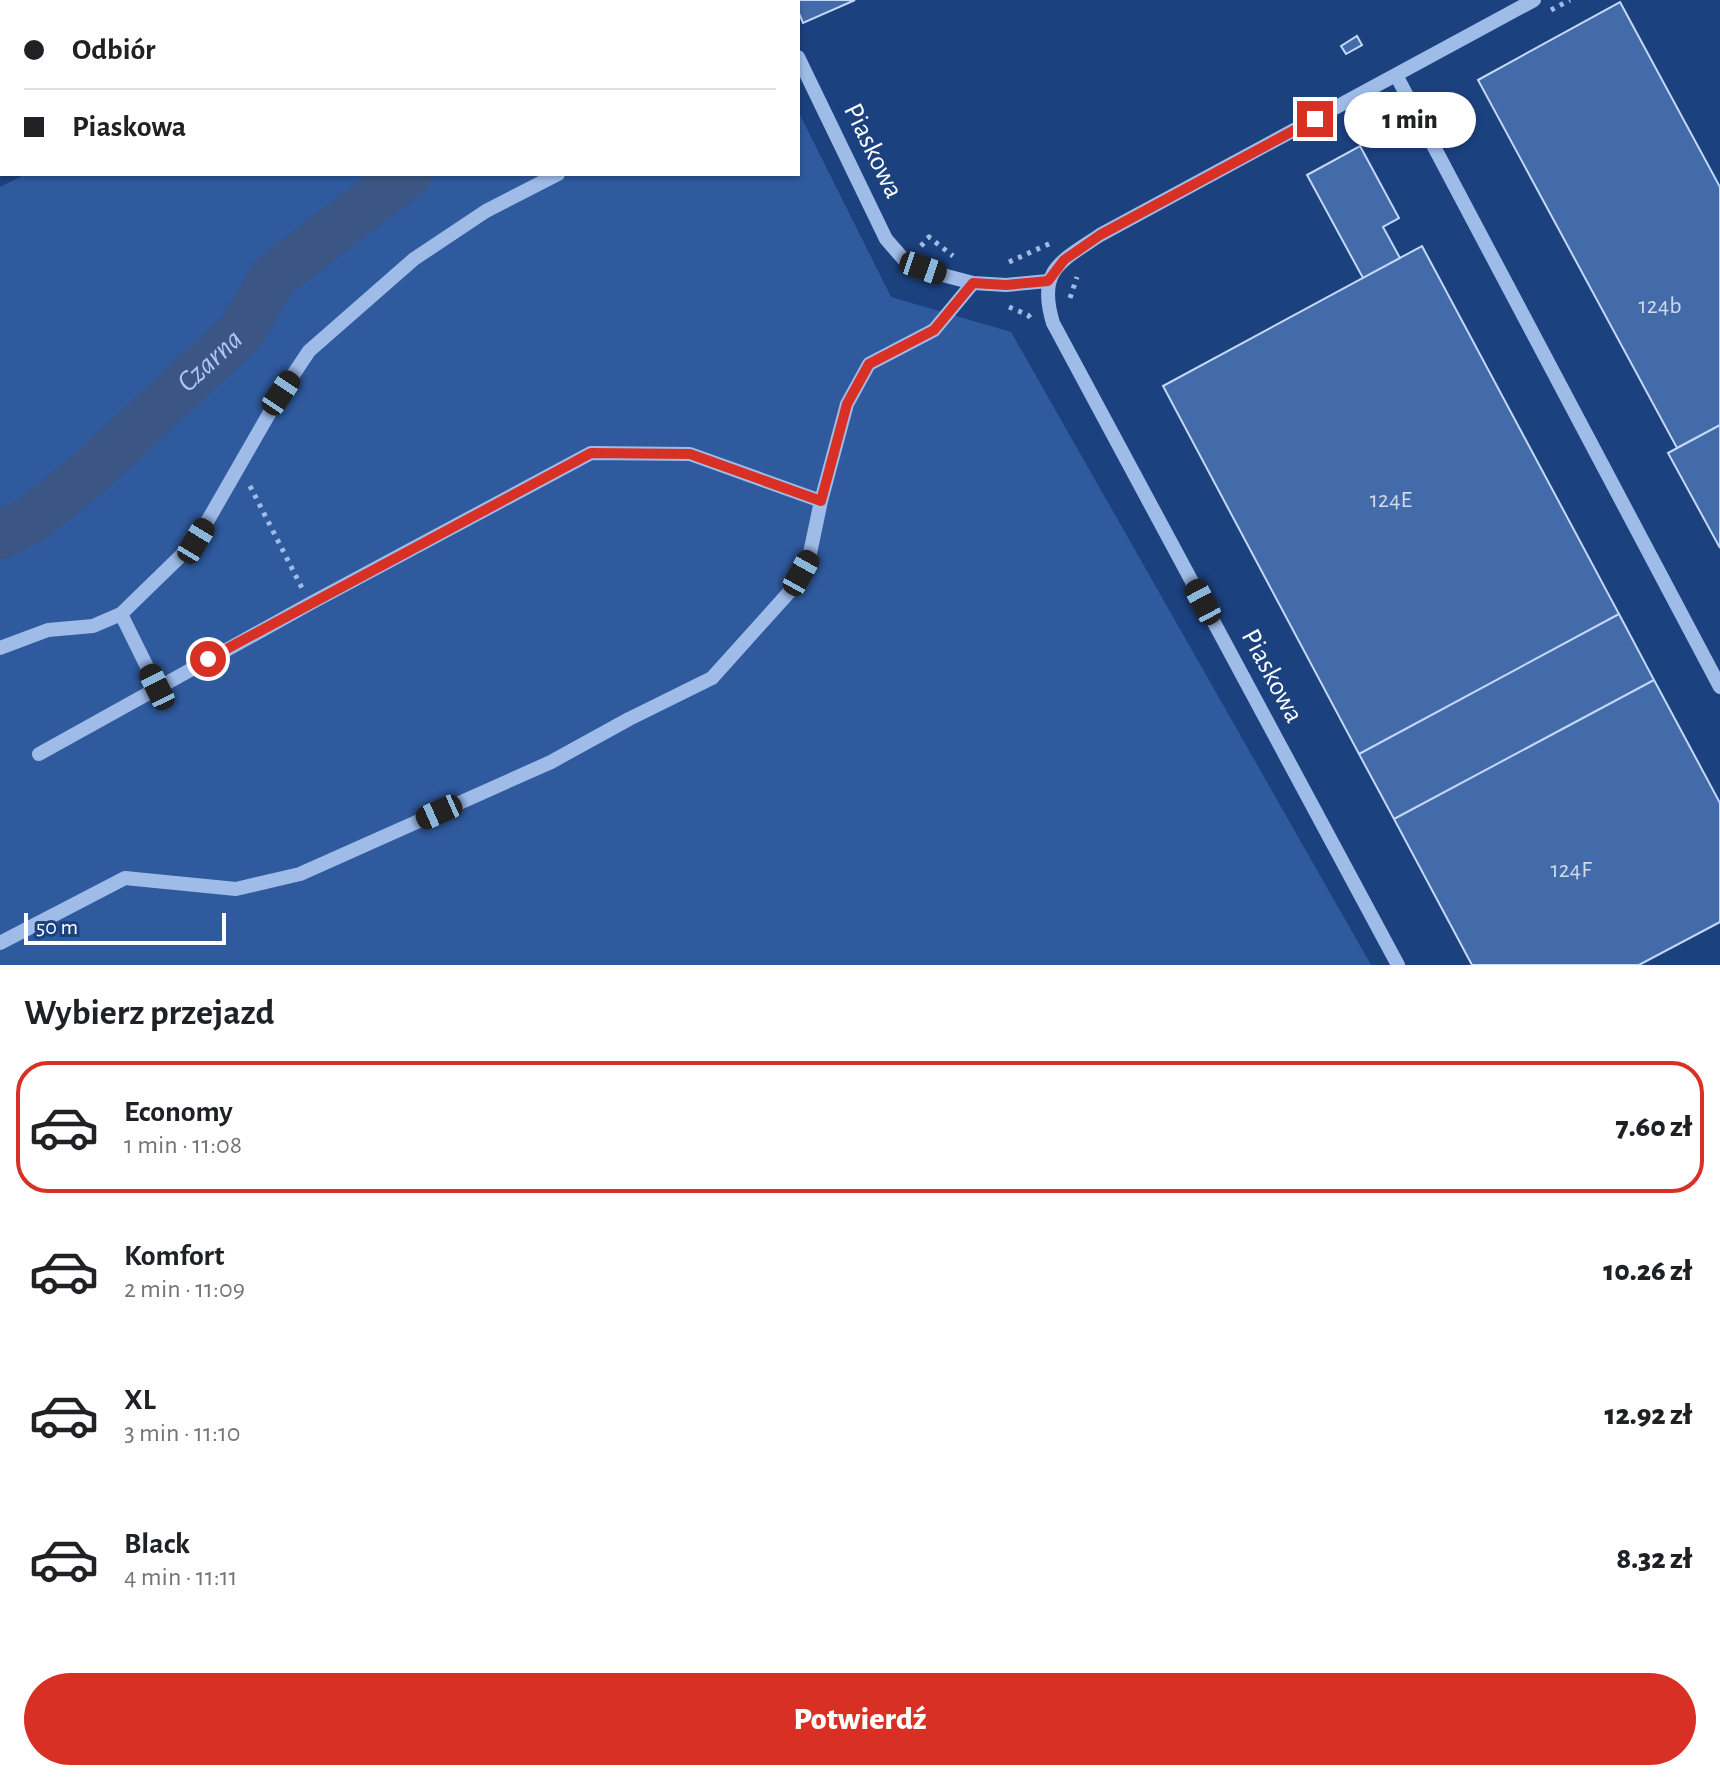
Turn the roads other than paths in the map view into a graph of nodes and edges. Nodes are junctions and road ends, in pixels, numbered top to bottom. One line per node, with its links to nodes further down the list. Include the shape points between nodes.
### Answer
1 (1534, 0): 3 (lane)
2 (800, 63): 6 (lane, Piaskowa, via 895,252 906,262)
3 (1396, 75): 5 (lane, via 1100,235 1064,260); 11 (lane)
4 (554, 176): 8 (lane, via 486,211 414,259 309,351 196,541)
5 (1048, 281): 6 (lane, Piaskowa); 14 (lane, Piaskowa, via 1046,300 1053,323)
6 (973, 283): 7 (lane, via 934,330 869,364 847,404)
7 (821, 501): 10 (lane, via 690,454 591,453); 13 (lane, via 809,558 792,589 712,678 551,762 300,874 236,889 125,878)
8 (121, 614): 9 (lane, via 93,626 48,630); 10 (lane)
9 (0, 648)
10 (157, 687): 12 (lane)
11 (1720, 687)
12 (39, 754)
13 (0, 943)
14 (1398, 965)

